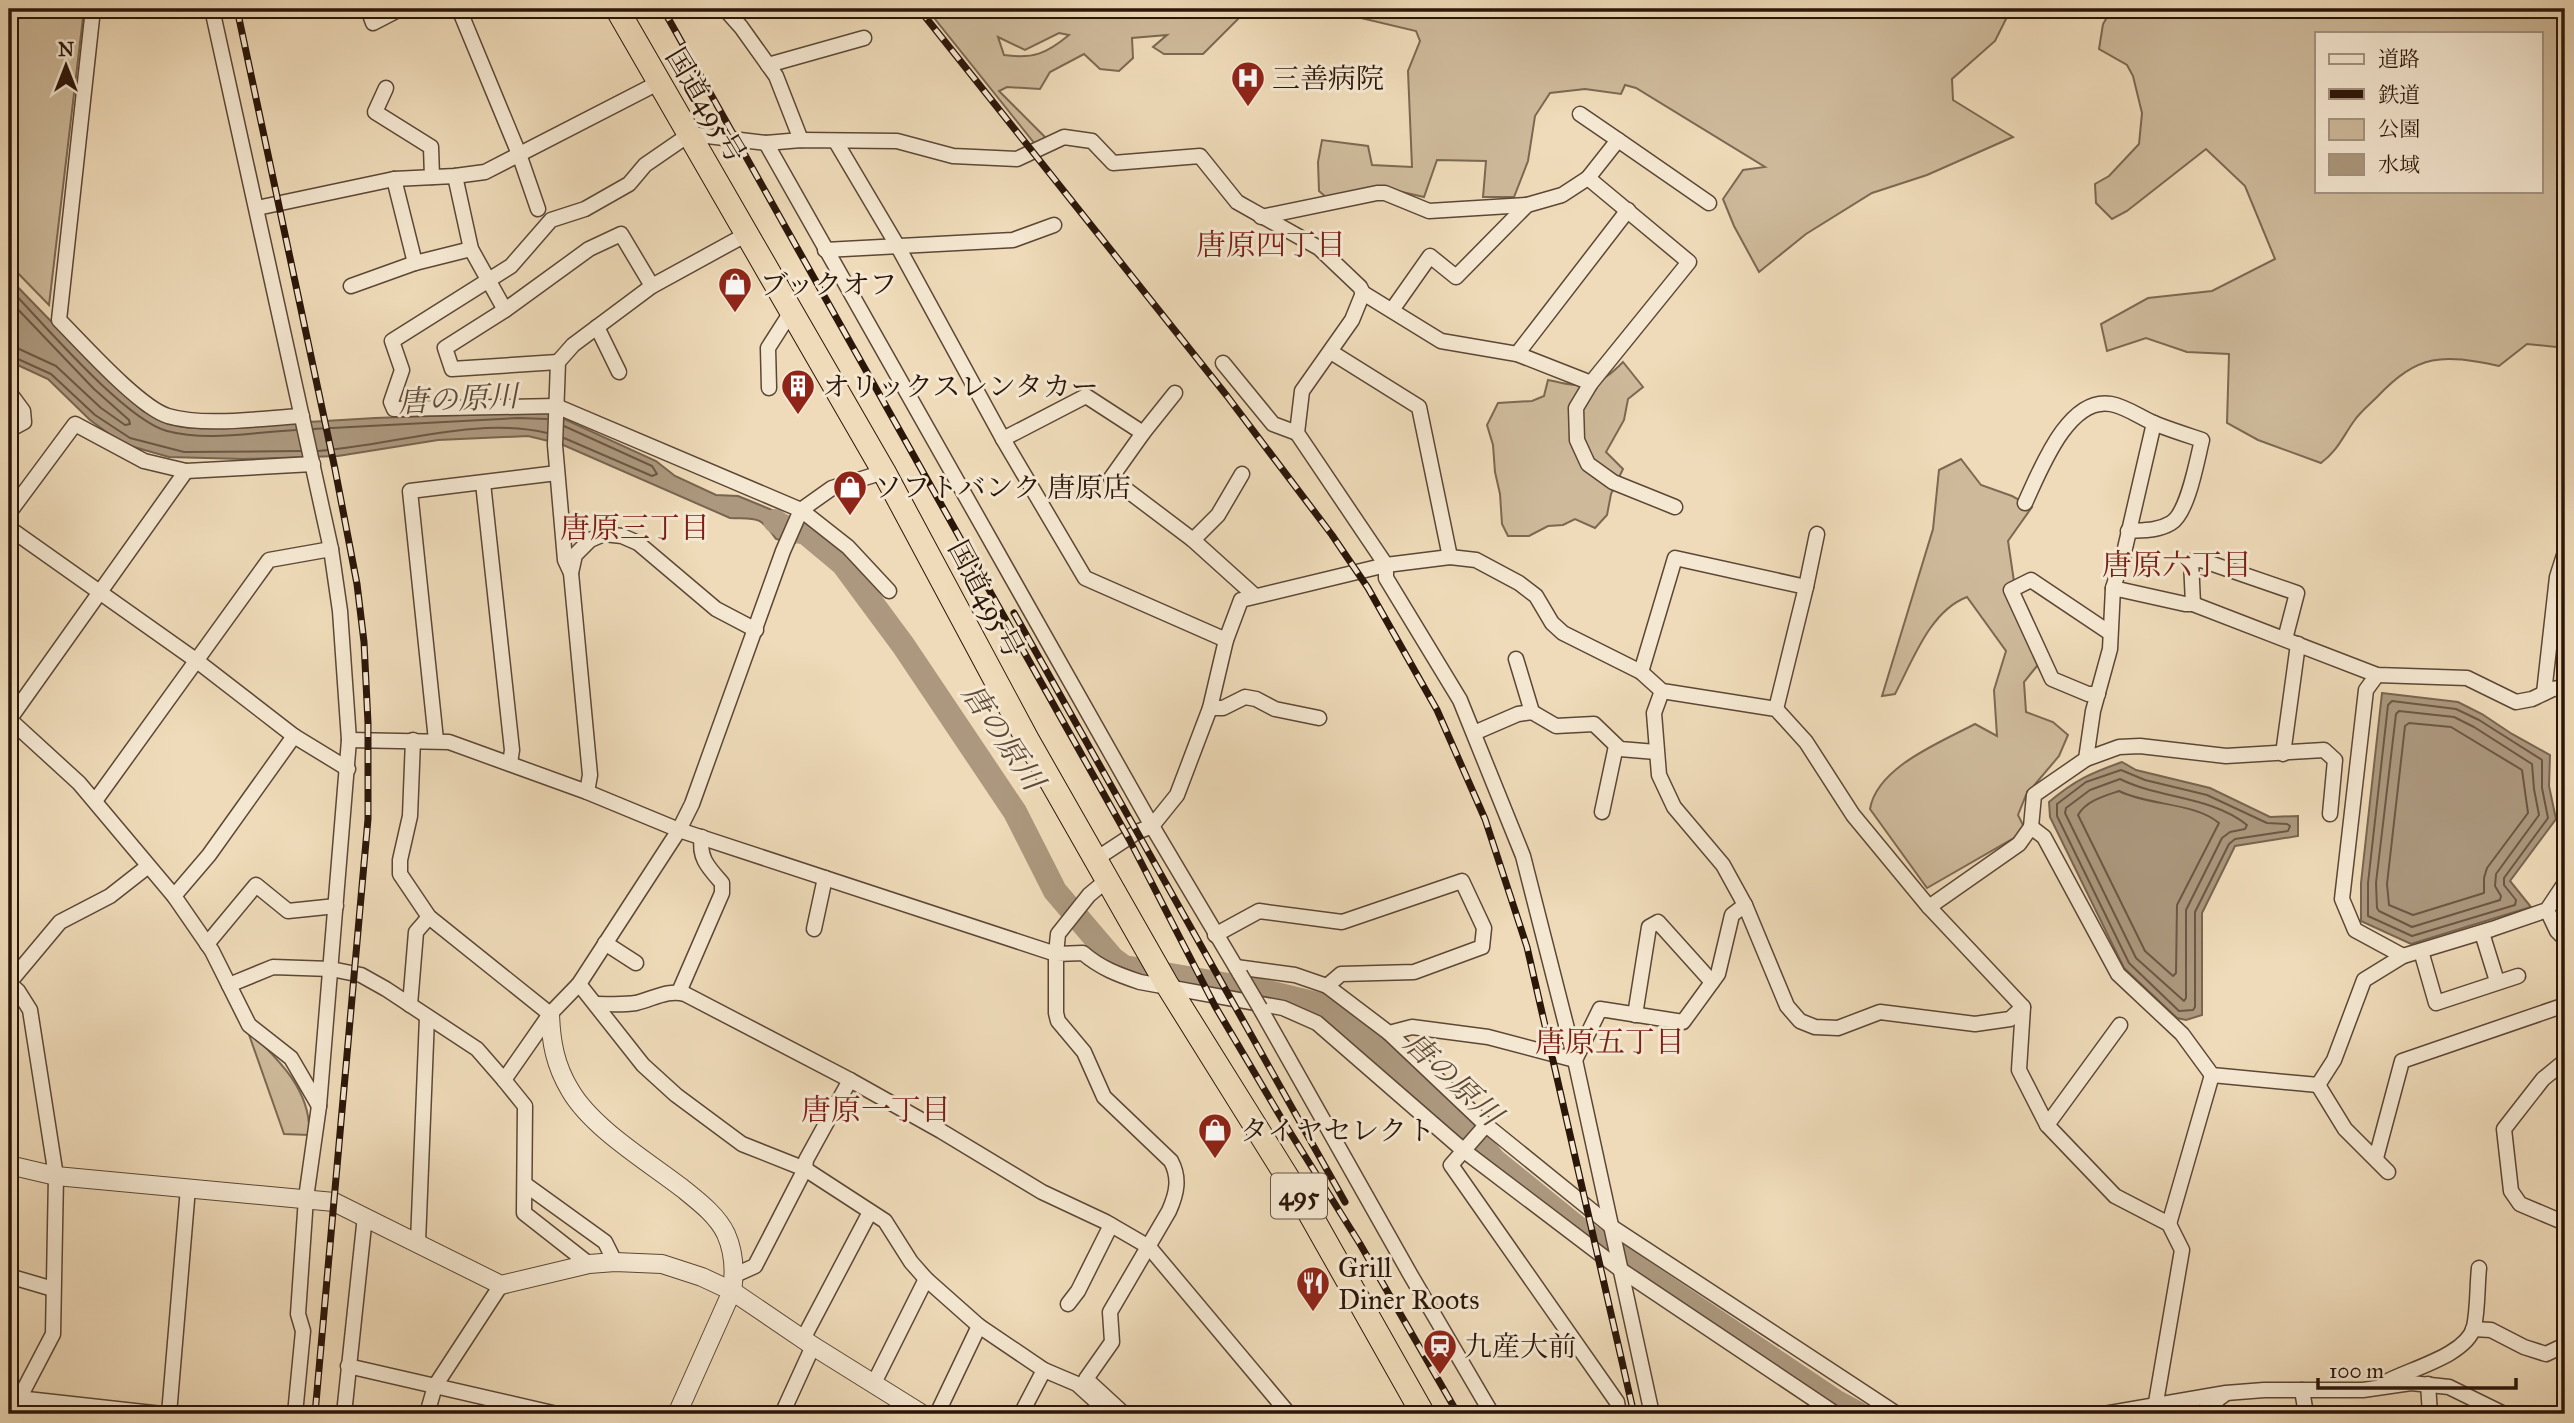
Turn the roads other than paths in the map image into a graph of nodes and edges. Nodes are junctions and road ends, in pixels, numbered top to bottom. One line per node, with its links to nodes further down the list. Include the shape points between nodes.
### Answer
1 (93, 9): 53 (street, via 59,320 139,399 165,415 193,421)
2 (212, 9): 25 (street)
3 (368, 9): 4 (street, via 373,23)
4 (400, 9)
5 (459, 9): 18 (street)
6 (617, 9): 10 (highway, 国道495号 / 495)
7 (724, 9): 9 (street)
8 (864, 38): 9 (street)
9 (768, 65): 14 (street)
10 (658, 83): 13 (highway, 国道495号 / 495); 18 (street)
11 (386, 88): 19 (street, via 375,111 430,148)
12 (1580, 114): 15 (street)
13 (690, 134): 17 (street); 30 (highway, 国道495号 / 495); 35 (street, via 645,165 629,184 585,209 551,220 511,266)
14 (801, 140): 16 (street); 17 (street)
15 (1618, 140): 21 (street); 23 (street)
16 (836, 142): 28 (street, via 897,141 953,156 1017,159 1064,137 1092,141 1113,163 1200,156 1237,202); 31 (street)
17 (766, 143): 33 (street)
18 (519, 155): 20 (street, via 485,172); 26 (street)
19 (432, 177): 20 (street); 22 (street)
20 (455, 177): 32 (street)
21 (1588, 178): 24 (street, via 1562,195); 27 (street)
22 (394, 179): 25 (street); 34 (street)
23 (1709, 203)
24 (1527, 205): 28 (street, via 1429,211 1377,193); 40 (street, via 1456,277 1430,256)
25 (257, 208): 53 (street)
26 (538, 209)
27 (1628, 210): 44 (street); 48 (street, via 1689,262)
28 (1261, 217): 38 (street, via 1319,248)
29 (1054, 225): 31 (street, via 1013,240)
30 (747, 233): 37 (street); 41 (highway, 国道495号 / 495)
31 (897, 244): 33 (street); 58 (street)
32 (471, 249): 34 (street); 35 (street)
33 (825, 250): 116 (street)
34 (415, 262): 36 (street)
35 (487, 281): 39 (street); 52 (street, via 392,341 402,370 391,402 394,409)
36 (351, 286)
37 (652, 286): 39 (street, via 621,234 589,249); 42 (street)
38 (1363, 293): 40 (street); 43 (street)
39 (505, 310): 45 (street, via 445,348 452,369)
40 (1392, 310): 44 (street, via 1441,341)
41 (791, 312): 49 (street, via 768,348); 61 (highway, 国道495号 / 495)
42 (597, 327): 45 (street); 47 (street)
43 (1331, 352): 57 (street, via 1302,391); 75 (street, via 1419,407)
44 (1517, 354): 48 (street)
45 (558, 362): 52 (street)
46 (1223, 363): 57 (street, via 1273,424)
47 (619, 372)
48 (1591, 383): 66 (street, via 1576,408 1577,440 1588,464 1612,482)
49 (769, 388)
50 (9, 392): 55 (street, via 23,411 24,422)
51 (1175, 393): 56 (street)
52 (556, 410): 62 (street); 67 (street)
53 (303, 421): 59 (street)
54 (2154, 423): 65 (street, via 2112,404 2095,403 2081,409 2048,453); 70 (street); 70 (street, via 2202,440 2182,511 2174,522 2157,529)
55 (9, 430)
56 (1143, 433): 58 (street, via 1086,396); 72 (street, via 1111,478)
57 (1297, 433): 76 (street)
58 (1003, 439): 86 (street, via 1085,578)
59 (313, 464): 60 (street); 73 (street)
60 (186, 471): 68 (street, via 144,461 75,424); 81 (street)
61 (884, 472): 67 (street, via 832,488); 120 (highway, 国道495号 / 495)
62 (557, 473): 64 (street); 77 (street, via 565,560)
63 (1242, 474): 72 (street, via 1218,514)
64 (483, 483): 105 (street, via 411,491); 110 (street)
65 (2025, 503)
66 (1675, 507)
67 (801, 510): 80 (street, via 848,547); 84 (street)
68 (9, 513)
69 (9, 528): 81 (street)
70 (2128, 531): 79 (street)
71 (1817, 534): 78 (street)
72 (1193, 540): 82 (street)
73 (331, 549): 89 (street, via 269,560); 103 (street)
74 (2565, 552): 94 (street, via 2557,577)
75 (1450, 557): 76 (street); 90 (street, via 1476,560 1519,583 1536,596 1563,633)
76 (1386, 565): 82 (street); 101 (street, via 1386,578 1460,700)
77 (572, 573): 84 (street, via 575,555 590,540 604,534 622,536 638,543 716,610); 112 (street, via 590,775)
78 (1807, 587): 90 (street, via 1675,558); 97 (street)
79 (2113, 588): 83 (street); 85 (street)
80 (888, 591)
81 (99, 593): 89 (street); 100 (street)
82 (1254, 595): 86 (street, via 1241,600)
83 (2193, 604): 87 (street); 87 (street, via 2190,561 2201,560 2297,593)
84 (755, 630): 118 (street)
85 (2110, 633): 95 (street); 95 (street, via 2031,580 2011,590 2052,679)
86 (1226, 640): 96 (street)
87 (2292, 642): 91 (street); 108 (street)
88 (1516, 659): 98 (street)
89 (197, 661): 102 (street); 113 (street)
90 (1641, 672): 93 (street)
91 (2377, 675): 94 (street, via 2467,678 2516,702); 139 (street, via 2365,690 2342,899 2355,930)
92 (2565, 687): 94 (street)
93 (1662, 691): 97 (street); 107 (street, via 1654,713)
94 (2544, 693)
95 (2098, 694): 109 (street)
96 (1210, 708): 99 (street, via 1223,708 1245,697); 116 (street, via 1177,794)
97 (1776, 709): 128 (street, via 1806,742 1853,815)
98 (1532, 712): 101 (street, via 1518,713); 106 (street, via 1556,726 1594,724)
99 (1319, 718)
100 (9, 720): 113 (street)
101 (1474, 733): 161 (street, via 1523,856)
102 (294, 736): 111 (street); 125 (street)
103 (349, 740): 104 (street); 111 (street)
104 (413, 740): 105 (street); 130 (street, via 410,816 400,874)
105 (436, 740): 110 (street)
106 (1616, 746): 107 (street); 114 (street)
107 (1656, 752): 126 (street, via 1659,775 1674,807 1723,865)
108 (2283, 754): 109 (street, via 2226,756 2140,746 2119,747); 115 (street, via 2324,750 2335,760)
109 (2086, 759): 117 (street, via 2034,795)
110 (510, 763): 112 (street)
111 (348, 769): 127 (street)
112 (587, 792): 118 (street)
113 (95, 801): 121 (street)
114 (1602, 812)
115 (2330, 814)
116 (1152, 826): 120 (street); 133 (street)
117 (2031, 827): 128 (street, via 2019,844); 163 (street, via 2044,837 2118,974 2182,1034)
118 (679, 830): 119 (street); 135 (street)
119 (702, 838): 122 (street); 151 (street, via 699,852 722,883 722,893)
120 (1096, 859): 123 (highway, 国道495号 / 495)
121 (148, 867): 125 (street); 146 (street, via 110,896 60,922)
122 (825, 878): 131 (street); 138 (street)
123 (1107, 880): 138 (street, via 1058,934); 149 (highway, 国道495号 / 495)
124 (2565, 883): 129 (street)
125 (174, 896): 136 (street)
126 (1745, 905): 145 (street, via 1732,915); 154 (street, via 1787,1006 1800,1021 1815,1027 1838,1028 1880,1012 1975,1024 2010,1019)
127 (337, 906): 136 (street, via 288,911 256,885); 141 (street)
128 (1929, 907): 154 (street)
129 (2547, 910): 132 (street); 134 (street)
130 (429, 917): 153 (street, via 416,932); 156 (street)
131 (814, 929)
132 (2482, 933): 137 (street); 144 (street)
133 (1215, 935): 142 (street); 150 (street, via 1259,911 1342,922 1462,881 1484,928 1482,947 1414,972 1341,974)
134 (2565, 939)
135 (605, 943): 140 (street); 147 (street)
136 (207, 944): 148 (street)
137 (2421, 951): 139 (street); 143 (street, via 2436,1003)
138 (1056, 954): 149 (street, via 1083,953 1120,976); 186 (street, via 1058,1021 1084,1052 1104,1097 1177,1172 1176,1196)
139 (2403, 956): 166 (street, via 2364,980 2334,1060)
140 (636, 963)
141 (331, 969): 148 (street, via 273,967); 153 (street, via 361,975); 167 (street)
142 (1238, 971): 150 (street, via 1295,975); 227 (street, bridge)
143 (2518, 976)
144 (2496, 978)
145 (1712, 982): 157 (street, via 1683,1022); 157 (street, via 1658,922 1650,927)
146 (9, 983): 175 (street, via 30,1010)
147 (579, 984): 152 (street); 156 (street)
148 (229, 985): 167 (street, via 248,1025 291,1058)
149 (1168, 985): 170 (street, via 1283,1008 1317,1023); 226 (highway, 495, via 1309,1212)
150 (1327, 986): 160 (street)
151 (679, 992): 152 (street, via 638,1002); 165 (street)
152 (597, 1004): 173 (street, via 643,1065 676,1095 742,1144)
153 (411, 1005): 158 (street)
154 (2023, 1007): 168 (street, via 2019,1070)
155 (2564, 1010): 171 (street, via 2402,1061)
156 (550, 1014): 164 (street); 193 (street, via 551,1043 571,1093 610,1133 704,1206 725,1232 732,1251)
157 (1635, 1015): 161 (street, via 1600,1009)
158 (427, 1017): 164 (street, via 477,1049); 185 (street)
159 (2120, 1026): 168 (street)
160 (1389, 1033): 161 (street, via 1412,1027 1488,1037); 169 (street)
161 (1575, 1060): 184 (street)
162 (2565, 1061): 181 (street, via 2543,1079 2504,1129 2511,1191 2520,1203)
163 (2212, 1075): 166 (street); 182 (street)
164 (504, 1080): 176 (street, via 525,1106)
165 (850, 1080): 173 (street); 183 (street, via 1042,1192)
166 (2318, 1085): 171 (street, via 2345,1129)
167 (319, 1107): 178 (street)
168 (2047, 1125): 182 (street, via 2115,1196)
169 (1483, 1128): 170 (street); 184 (street)
170 (1465, 1148): 189 (street); 228 (street, via 1451,1165 1616,1402)
171 (2376, 1158): 174 (street)
172 (9, 1165): 175 (street)
173 (805, 1168): 179 (street); 193 (street, via 755,1266)
174 (2388, 1172)
175 (56, 1177): 177 (street); 195 (street)
176 (526, 1185): 187 (street, via 605,1242); 188 (street, via 524,1213)
177 (188, 1188): 178 (street); 213 (street)
178 (306, 1198): 180 (street, via 334,1202); 214 (street, via 298,1314 303,1331)
179 (870, 1212): 192 (street, via 885,1221); 199 (street)
180 (365, 1216): 185 (street); 201 (street)
181 (2565, 1223)
182 (2169, 1224): 210 (street, via 2182,1250)
183 (1111, 1225): 186 (street); 196 (street)
184 (1613, 1232): 189 (street); 231 (street)
185 (418, 1242): 194 (street)
186 (1149, 1247): 224 (street, via 1110,1312 1112,1342 1086,1379); 225 (street)
187 (615, 1262): 188 (street); 193 (street, via 662,1264)
188 (589, 1265): 194 (street)
189 (1620, 1266): 229 (street); 230 (street)
190 (2479, 1268): 198 (street)
191 (9, 1276): 195 (street)
192 (926, 1279): 197 (street); 203 (street)
193 (733, 1283): 199 (street); 218 (street)
194 (501, 1284): 205 (street)
195 (53, 1289): 209 (street, via 53,1334)
196 (1068, 1304)
197 (979, 1326): 202 (street); 221 (street)
198 (2473, 1329): 200 (street, via 2491,1330 2546,1354); 206 (street, via 2464,1343 2440,1359)
199 (808, 1342): 203 (street); 219 (street)
200 (2565, 1345)
201 (348, 1366): 205 (street); 215 (street)
202 (1044, 1370): 222 (street); 223 (street, via 1077,1384)
203 (874, 1383): 220 (street)
204 (2428, 1384): 206 (street); 235 (street); 236 (street, via 2449,1387)
205 (435, 1386): 216 (street); 217 (street)
206 (2377, 1387): 207 (street)
207 (2302, 1390): 208 (street); 234 (street)
208 (2226, 1393): 210 (street); 233 (street)
209 (14, 1398): 211 (street); 212 (street)
210 (2155, 1409): 232 (street)
211 (15, 1414)
212 (162, 1414)
213 (169, 1414)
214 (295, 1414)
215 (344, 1414)
216 (427, 1414)
217 (557, 1414)
218 (677, 1414)
219 (782, 1414)
220 (922, 1414)
221 (937, 1414)
222 (1021, 1414)
223 (1110, 1414)
224 (1124, 1414)
225 (1289, 1414)
226 (1423, 1414)
227 (1492, 1414)
228 (1619, 1414)
229 (1651, 1414)
230 (1836, 1414)
231 (1897, 1414)
232 (2104, 1414)
233 (2199, 1414)
234 (2306, 1414)
235 (2430, 1414)
236 (2504, 1414)

